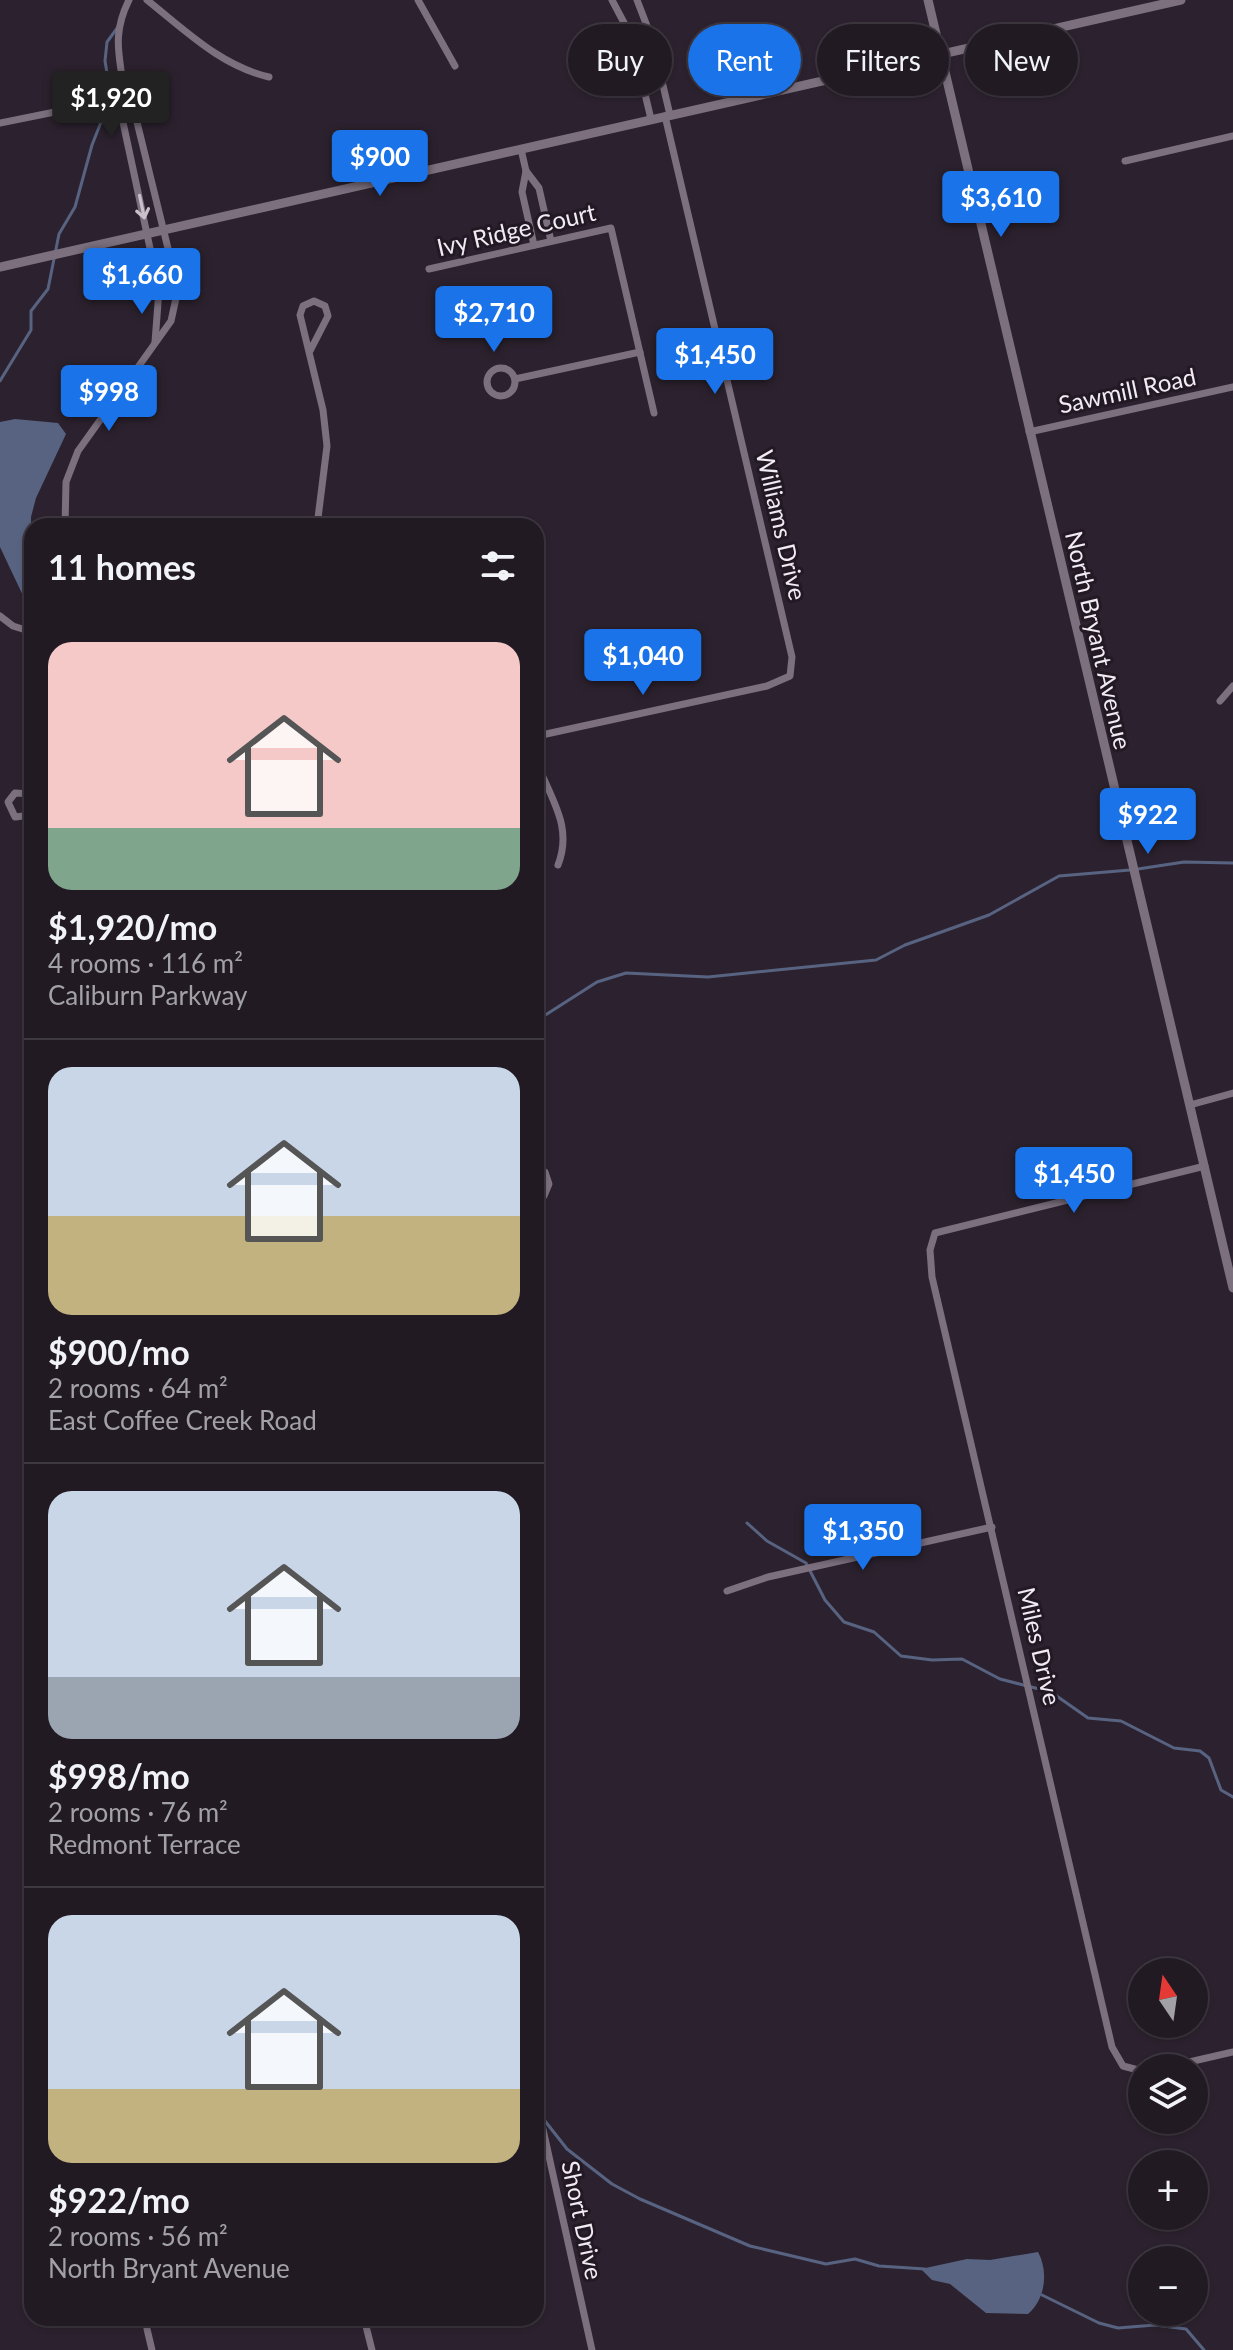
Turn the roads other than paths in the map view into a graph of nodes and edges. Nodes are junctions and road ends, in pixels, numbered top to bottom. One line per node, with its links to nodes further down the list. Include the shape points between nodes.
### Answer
1 (129, 0): 15 (street, via 116,37)
2 (147, 0): 12 (street, via 218,56 242,71)
3 (418, 0): 11 (street)
4 (612, 0): 17 (street, via 631,36)
5 (637, 0): 16 (street, via 652,39)
6 (928, 0): 9 (street, North Bryant Avenue)
7 (1181, 0): 8 (street)
8 (1149, 3): 10 (street)
9 (933, 24)
10 (949, 52)
11 (455, 66)
12 (269, 77)
13 (817, 81): 16 (street)
14 (949, 92): 35 (street, North Bryant Avenue)
15 (124, 98): 18 (street); 23 (street, via 134,110); 24 (street, one-way to 24, via 121,113)
16 (667, 115): 17 (street); 42 (street, Williams Drive, via 792,668 790,676 767,686)
17 (651, 119): 20 (street)
18 (0, 123)
19 (1233, 136): 21 (street)
20 (521, 149): 22 (street); 23 (street)
21 (1125, 161)
22 (526, 171): 25 (street, via 539,188); 26 (street, via 522,192)
23 (164, 230): 24 (street); 29 (street, via 178,289 171,321)
24 (148, 234): 27 (street); 29 (street, via 159,290)
25 (551, 241): 26 (street, Ivy Ridge Court); 31 (street, Ivy Ridge Court, via 611,228)
26 (534, 245): 28 (street, Ivy Ridge Court)
27 (0, 267)
28 (429, 269)
29 (155, 344): 36 (street, via 78,451 66,482)
30 (310, 351): 30 (street, via 328,316 318,301 305,304 300,312); 37 (street, via 327,446)
31 (640, 352): 32 (street); 34 (street)
32 (515, 379): 32 (street, via 507,369 498,369 490,373 487,386 504,396 512,392)
33 (1233, 387): 35 (street, Sawmill Road)
34 (654, 413)
35 (1029, 432): 48 (street, North Bryant Avenue)
36 (65, 518)
37 (318, 518)
38 (1, 619): 39 (street)
39 (24, 629)
40 (1233, 686): 41 (street)
41 (1220, 701)
42 (544, 734)
43 (544, 783): 46 (street, via 564,827)
44 (24, 794): 45 (street, via 15,793 8,802 15,817)
45 (24, 816)
46 (558, 865)
47 (1233, 1093): 48 (street)
48 (1190, 1105): 49 (street, North Bryant Avenue)
49 (1205, 1166): 52 (street, North Bryant Avenue); 53 (street, Miles Drive, via 935,1233 932,1277)
50 (544, 1171): 51 (street, via 549,1184)
51 (544, 1196)
52 (1233, 1288)
53 (992, 1527): 54 (street); 57 (street, Miles Drive, via 1112,2047)
54 (727, 1591)
55 (1233, 2052): 56 (street)
56 (1208, 2058)
57 (1128, 2067)
58 (544, 2134): 63 (street, Short Drive)
59 (366, 2326): 62 (street)
60 (147, 2329): 61 (street)
61 (152, 2350)
62 (372, 2350)
63 (592, 2350)

